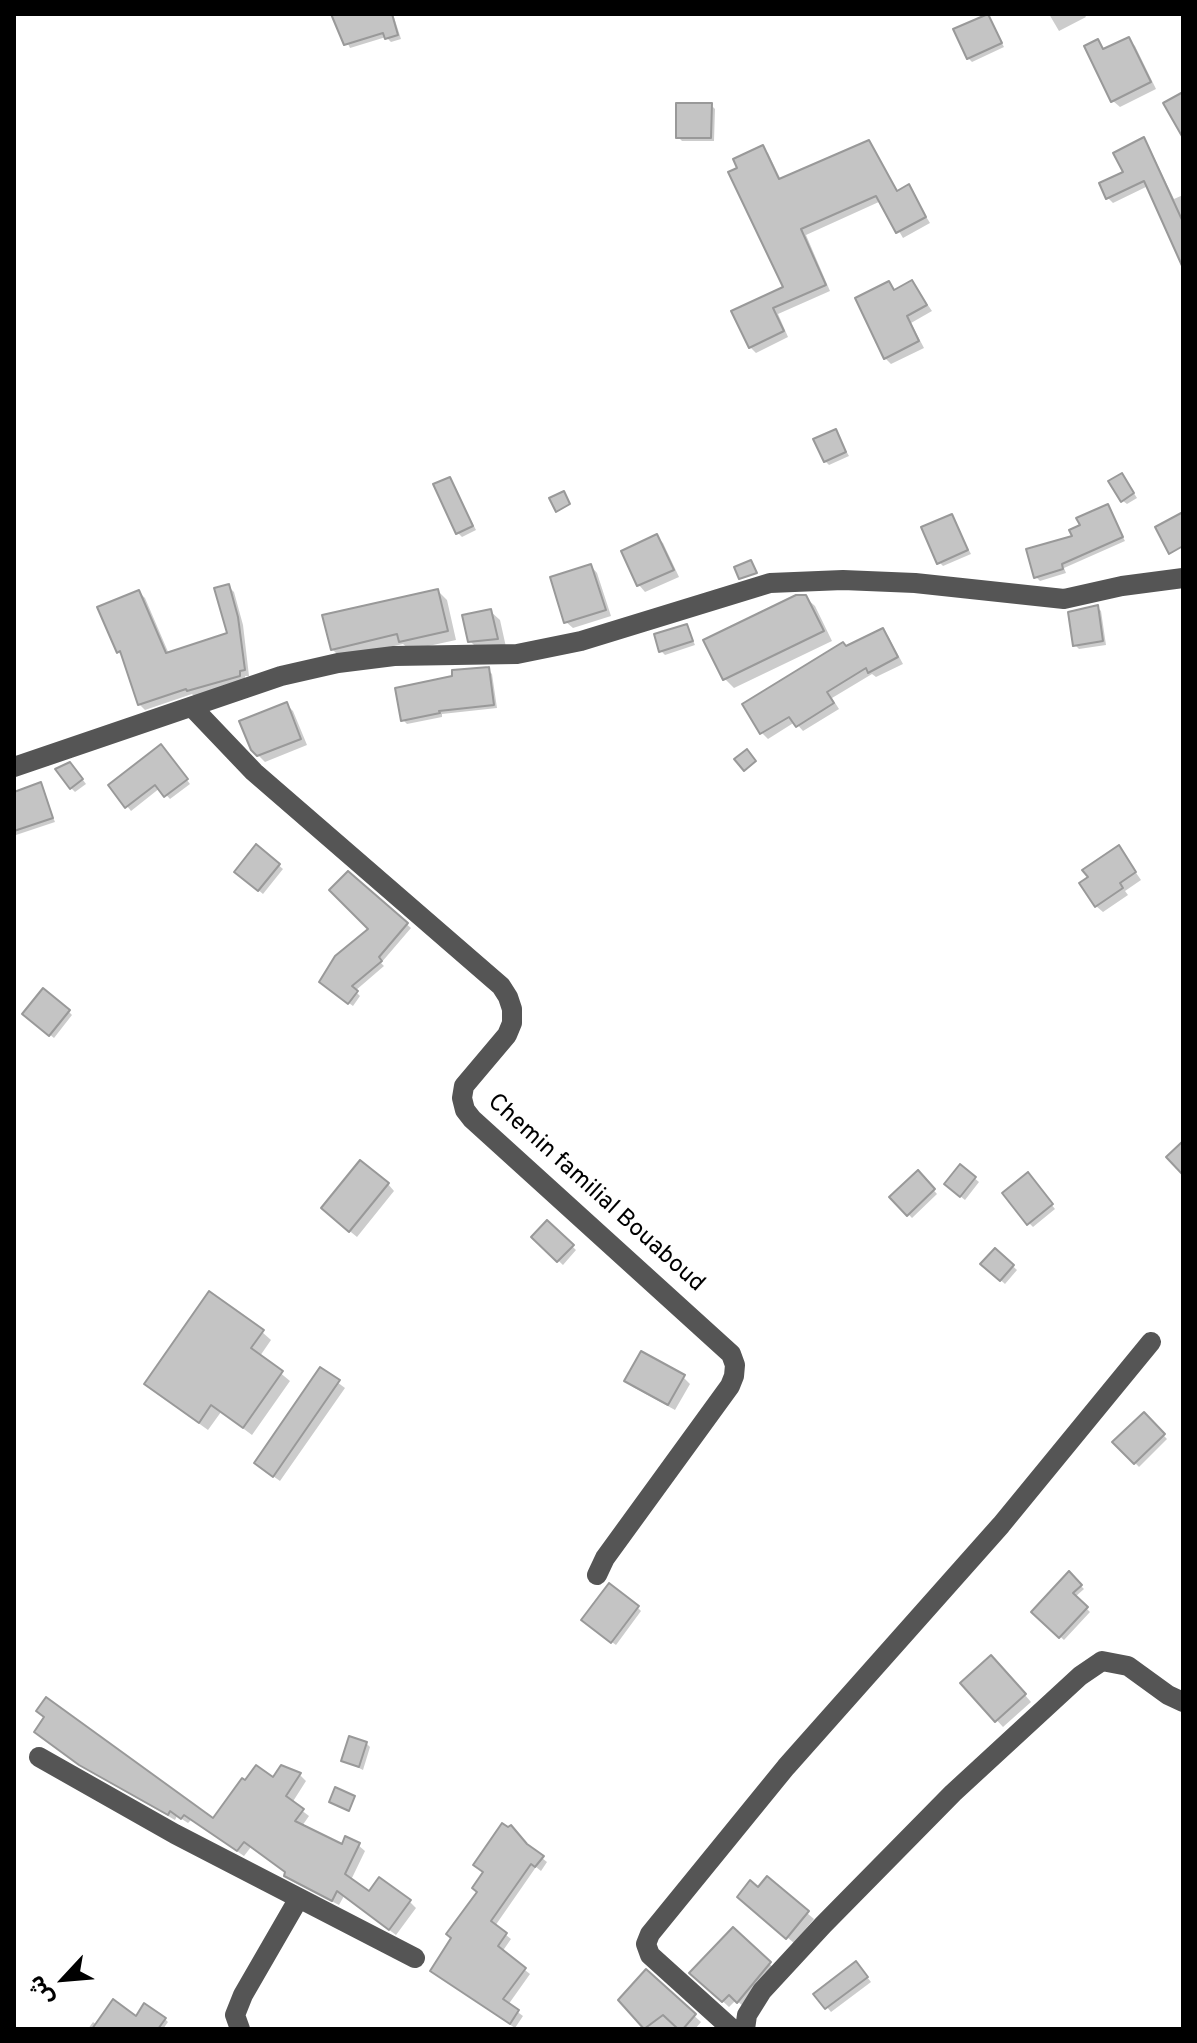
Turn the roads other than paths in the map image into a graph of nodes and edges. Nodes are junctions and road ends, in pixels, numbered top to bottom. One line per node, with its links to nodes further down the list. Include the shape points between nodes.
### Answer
1 (1183, 578): 2 (street, via 1064,599 915,583 770,583 581,641 517,654 394,656 338,663 281,676)
2 (192, 707): 3 (street); 5 (street, Chemin familial Bouaboud, via 254,772 501,986 512,1023 464,1086 465,1110 731,1354 735,1365 730,1386)
3 (14, 767)
4 (1151, 1342): 11 (street, via 1001,1525 786,1767 650,1934 650,1955)
5 (597, 1575)
6 (1183, 1702): 12 (street, via 1128,1666 1102,1661 1080,1676 953,1793 823,1925 762,1991)
7 (39, 1757): 8 (street)
8 (299, 1898): 9 (street); 10 (street, via 243,1995 235,2015)
9 (415, 1958)
10 (240, 2029)
11 (732, 2029)
12 (745, 2029)

